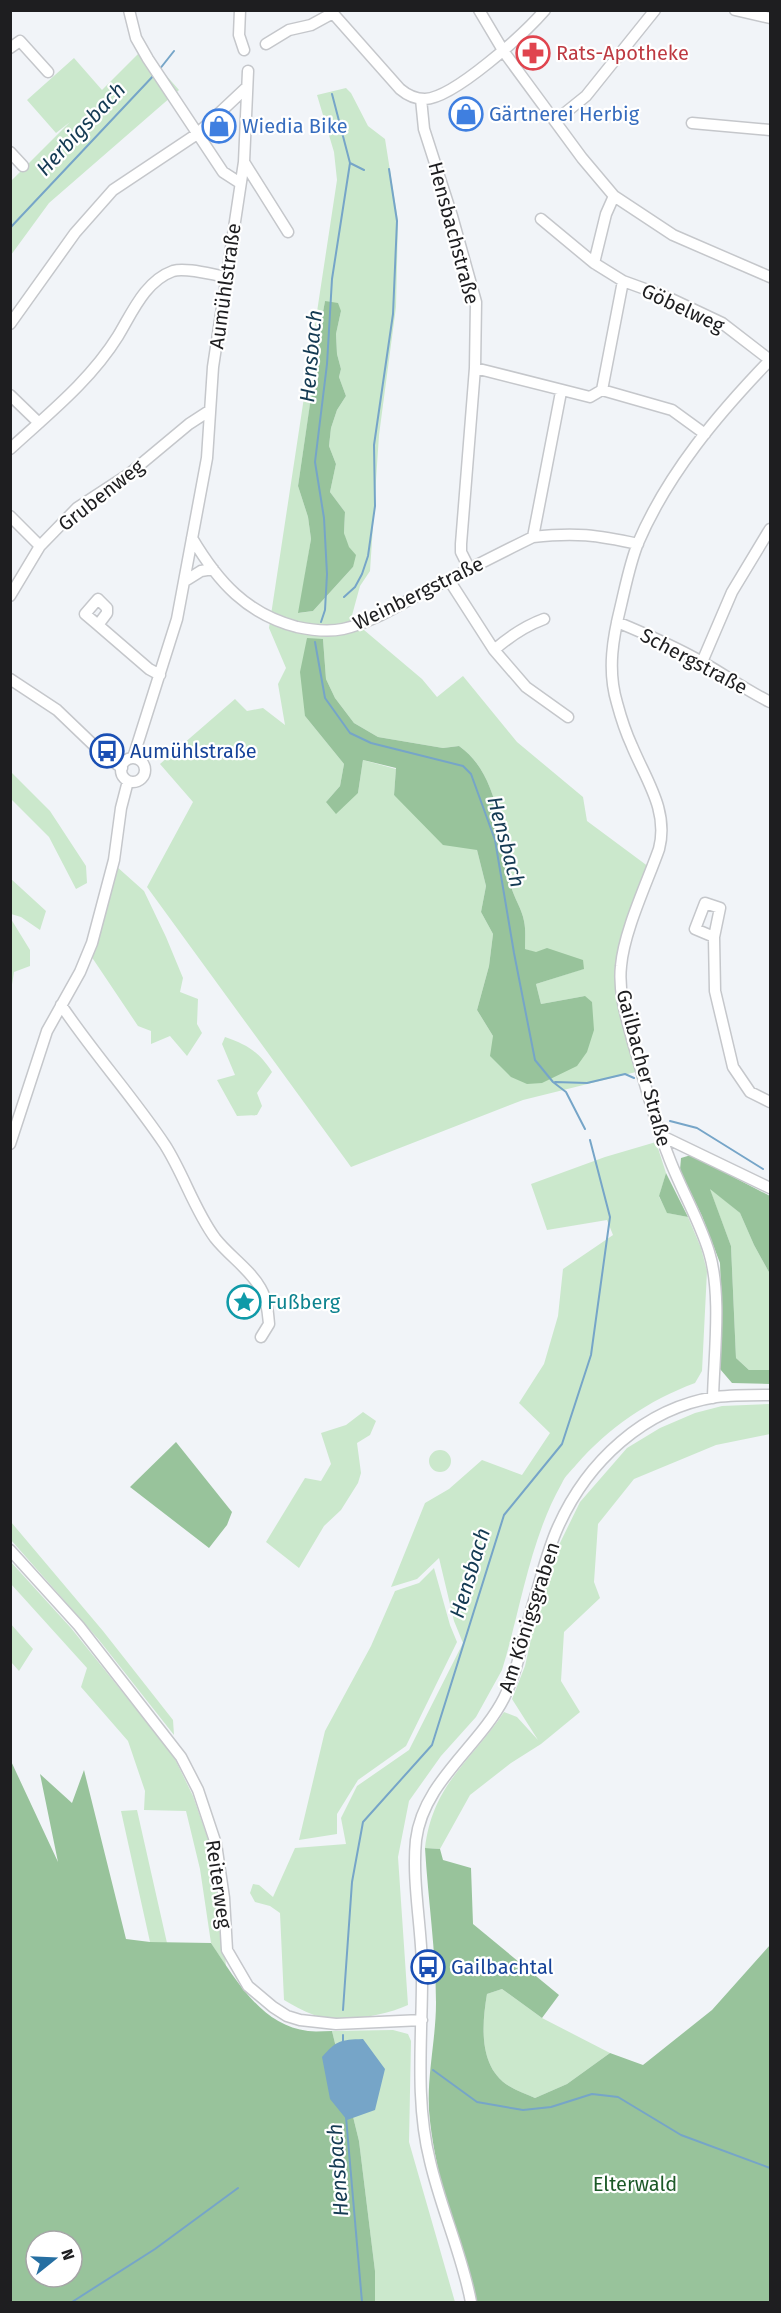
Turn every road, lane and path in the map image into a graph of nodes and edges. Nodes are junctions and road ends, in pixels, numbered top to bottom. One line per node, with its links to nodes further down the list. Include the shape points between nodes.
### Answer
1 (129, 10): 21 (street, via 136,38)
2 (240, 10): 12 (street)
3 (478, 10): 13 (street)
4 (545, 10): 13 (street)
5 (655, 10): 18 (street, via 586,96)
6 (735, 10): 8 (street)
7 (332, 12): 10 (street); 17 (street, via 399,89)
8 (770, 18): 9 (street)
9 (771, 24)
10 (266, 44)
11 (10, 48): 15 (street, via 20,40)
12 (243, 50)
13 (504, 52): 17 (street, via 443,93); 18 (street)
14 (248, 71): 16 (street, Aumühlstraße)
15 (48, 72)
16 (247, 87): 21 (street); 23 (street, Aumühlstraße)
17 (422, 99): 35 (street, Hensbachstraße, via 424,129 476,302)
18 (555, 121): 26 (street)
19 (692, 123): 20 (street)
20 (771, 130)
21 (197, 134): 25 (street, via 223,172); 33 (street, via 113,190 75,233)
22 (10, 152): 24 (street)
23 (244, 162): 25 (street, Aumühlstraße); 28 (street)
24 (23, 166)
25 (240, 183): 30 (street, Aumühlstraße)
26 (614, 196): 29 (street); 31 (street, via 673,235)
27 (541, 219): 29 (street, Göbelweg)
28 (288, 232)
29 (594, 263): 32 (street, Göbelweg)
30 (227, 277): 39 (street, Aumühlstraße); 40 (street, via 180,270 159,278 134,307 94,367)
31 (771, 277)
32 (623, 281): 34 (street, Göbelweg, via 722,323); 36 (street)
33 (10, 324)
34 (771, 360): 41 (street, Gailbacher Straße)
35 (475, 368): 37 (street); 49 (street, Hensbachstraße, via 461,544)
36 (602, 390): 37 (street, via 590,397); 41 (street, via 672,410)
37 (561, 392): 45 (street)
38 (10, 395): 40 (street)
39 (209, 411): 46 (street, Aumühlstraße, via 207,458); 48 (street, Grubenweg, via 129,474 77,508)
40 (39, 423): 42 (street)
41 (705, 434): 47 (street, Gailbacher Straße, via 667,488)
42 (10, 449)
43 (10, 516): 48 (street)
44 (771, 529): 58 (street, via 732,592)
45 (533, 537): 47 (street, Weinbergstraße, via 588,534); 49 (street, Weinbergstraße)
46 (192, 538): 50 (street, Weinbergstraße); 52 (street, Aumühlstraße)
47 (638, 543): 55 (street, Gailbacher Straße)
48 (40, 546): 53 (street, Grubenweg)
49 (469, 568): 51 (street, Weinbergstraße)
50 (213, 569): 51 (street, Weinbergstraße, via 252,610 307,629 332,630 365,622); 52 (street)
51 (448, 580): 57 (street)
52 (185, 581): 59 (street, Aumühlstraße)
53 (10, 596)
54 (544, 619): 57 (street, via 527,625)
55 (617, 622): 58 (street, Schergstraße); 69 (street, Gailbacher Straße, via 612,652 616,702 662,822 662,838 626,940 621,988 646,1091)
56 (98, 625): 59 (street)
57 (494, 650): 62 (street, via 525,687)
58 (702, 662): 61 (street, Schergstraße)
59 (160, 675): 63 (street, Aumühlstraße)
60 (10, 679): 64 (street, via 57,710)
61 (771, 702)
62 (568, 717)
63 (133, 758): 64 (street, Aumühlstraße); 65 (street, via 141,761 145,773 136,781)
64 (122, 768): 65 (street)
65 (128, 780): 67 (street, via 114,860 92,943)
66 (714, 937): 68 (street, via 715,991 733,1067 750,1092)
67 (61, 1005): 70 (street, via 47,1031); 72 (street, via 152,1125 216,1238 262,1289 269,1324)
68 (771, 1102)
69 (662, 1136): 71 (street); 74 (street, Gailbacher Straße, via 709,1251 713,1270)
70 (10, 1144)
71 (771, 1188)
72 (261, 1337)
73 (771, 1395): 74 (street, Am Königsgraben)
74 (713, 1398): 76 (street, Am Königsgraben, via 676,1408 642,1425 626,1436 581,1486 557,1529 518,1663 504,1697 488,1725 461,1755 427,1804 416,1842)
75 (10, 1550): 76 (street, Reiterweg, via 79,1626 181,1757 198,1790 216,1844 227,1950 248,1986 273,2007 300,2020 336,2024)
76 (422, 2020): 77 (street, Am Königsgraben, via 424,2132)
77 (471, 2302)

